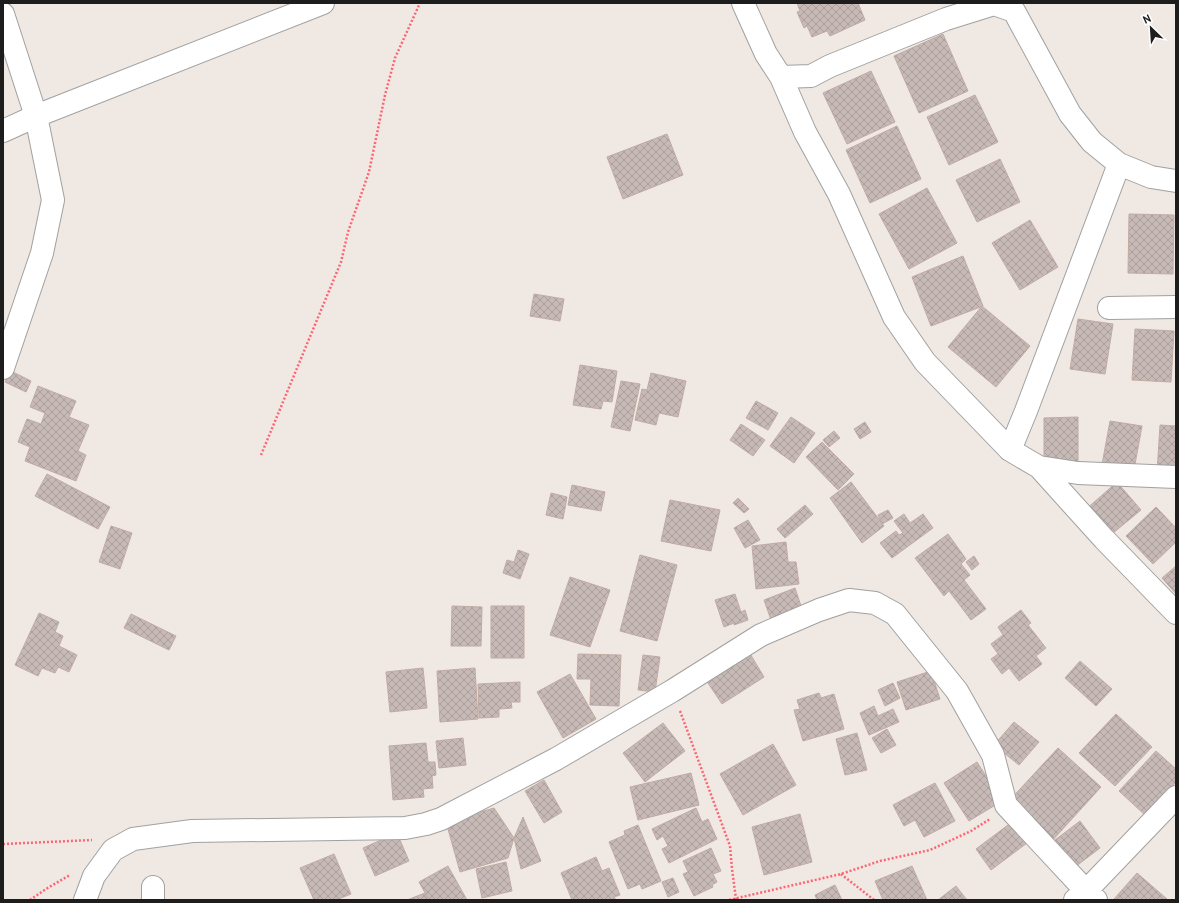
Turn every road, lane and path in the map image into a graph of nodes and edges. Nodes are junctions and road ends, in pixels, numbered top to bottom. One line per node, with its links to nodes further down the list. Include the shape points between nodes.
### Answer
1 (323, 3): 6 (street)
2 (420, 3): 14 (path, via 395,58 369,172 348,232 341,262)
3 (743, 3): 5 (street, via 766,54)
4 (3, 14): 6 (street)
5 (781, 77): 8 (street, via 811,76 946,19 994,4 1014,11 1070,114 1092,142); 13 (street, via 805,132 840,194 894,317 925,362)
6 (36, 116): 7 (street); 12 (street, via 53,200 42,253)
7 (3, 131)
8 (1119, 164): 9 (street, via 1151,177); 13 (street)
9 (1176, 181)
10 (1109, 308): 11 (street)
11 (1176, 308)
12 (3, 368)
13 (1010, 450): 15 (street)
14 (261, 455)
15 (1039, 467): 16 (street, via 1078,473); 17 (street, via 1104,540)
16 (1176, 477)
17 (1176, 613)
18 (672, 692): 20 (street, via 761,635 849,600 875,603 895,614 957,691 993,754); 25 (path, via 730,846); 26 (street, via 556,759 441,819 405,828 192,831 133,839 112,850 94,876)
19 (1176, 797): 24 (street)
20 (1006, 805): 23 (path, via 971,831 930,850); 24 (street)
21 (94, 840): 22 (path)
22 (3, 844)
23 (841, 874): 25 (path); 28 (path)
24 (1086, 897)
25 (736, 899): 27 (path)
26 (85, 900)
27 (728, 900)
28 (874, 900)

